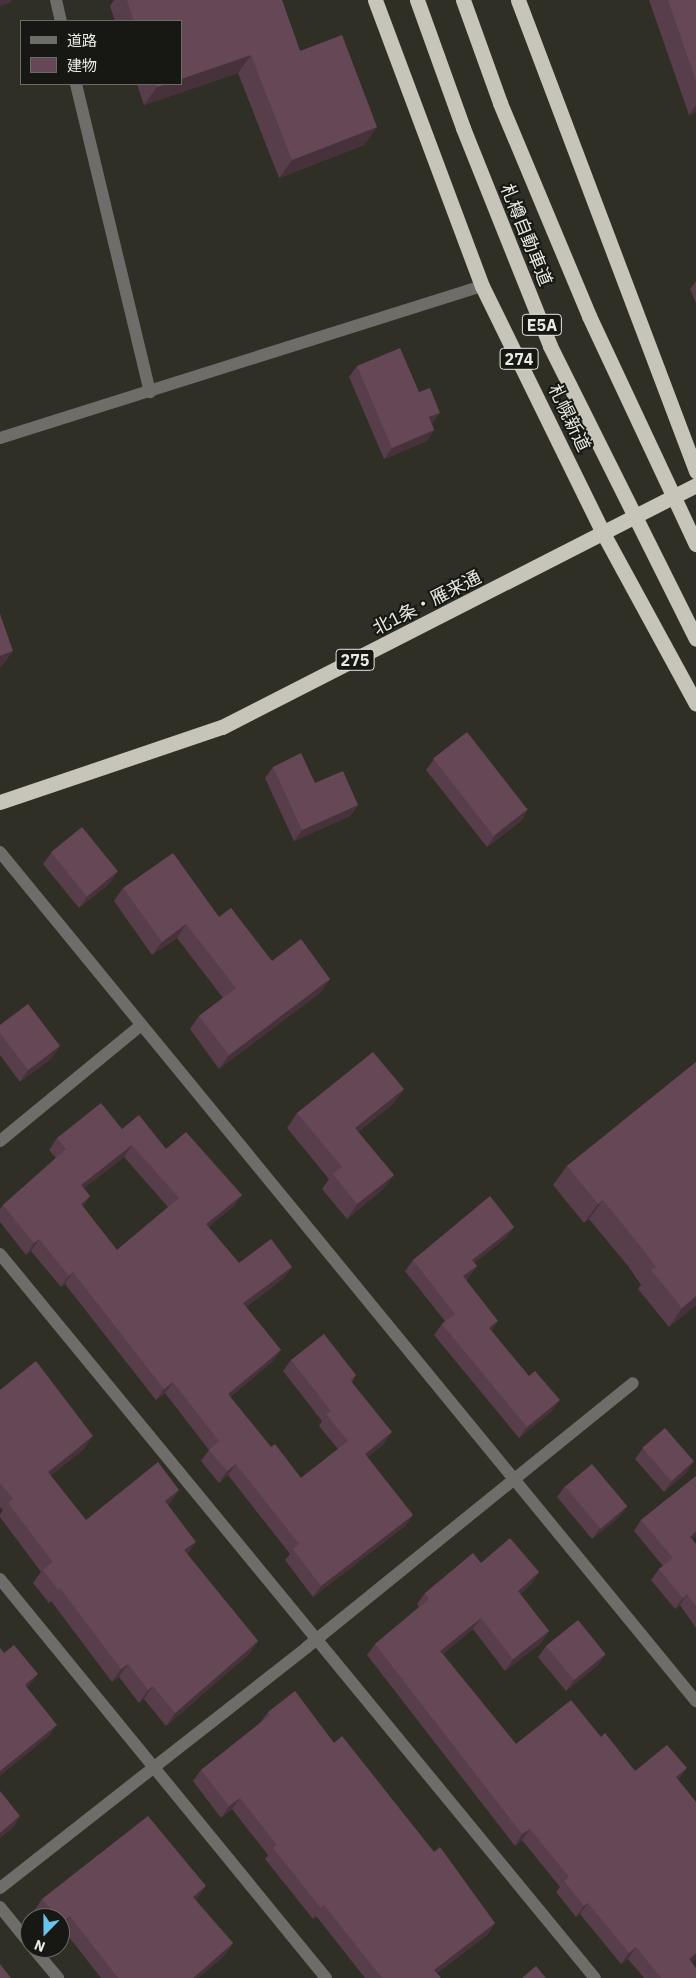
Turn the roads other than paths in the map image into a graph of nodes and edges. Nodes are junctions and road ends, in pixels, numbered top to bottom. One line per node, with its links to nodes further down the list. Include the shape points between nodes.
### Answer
1 (56, 0): 6 (street)
2 (375, 0): 8 (highway, 札幌新道 / 274)
3 (416, 0): 15 (highway, 札樽自動車道 / E5A, via 550,346)
4 (463, 0): 14 (highway, 札樽自動車道 / E5A, via 500,103 589,316)
5 (518, 0): 11 (highway)
6 (61, 20)
7 (76, 85): 9 (street)
8 (482, 286): 9 (street); 13 (highway, 札幌新道 / 274)
9 (150, 392): 10 (street)
10 (0, 438)
11 (696, 471)
12 (696, 485): 13 (highway, 北1条・雁来通 / 275)
13 (604, 535): 16 (highway, 札幌新道 / 274); 17 (highway, 北1条・雁来通 / 275, via 222,727)
14 (696, 544)
15 (696, 638)
16 (696, 704)
17 (0, 802)
18 (0, 852): 19 (street)
19 (140, 1026): 20 (street); 23 (street)
20 (0, 1141)
21 (0, 1254): 25 (street)
22 (633, 1383): 23 (street)
23 (513, 1477): 25 (street); 26 (street)
24 (0, 1579): 27 (street)
25 (317, 1639): 27 (street); 34 (street)
26 (696, 1701)
27 (155, 1766): 28 (street); 33 (street)
28 (0, 1888)
29 (0, 1907): 30 (street)
30 (20, 1932)
31 (41, 1958): 32 (street)
32 (58, 1978)
33 (326, 1978)
34 (595, 1978)

